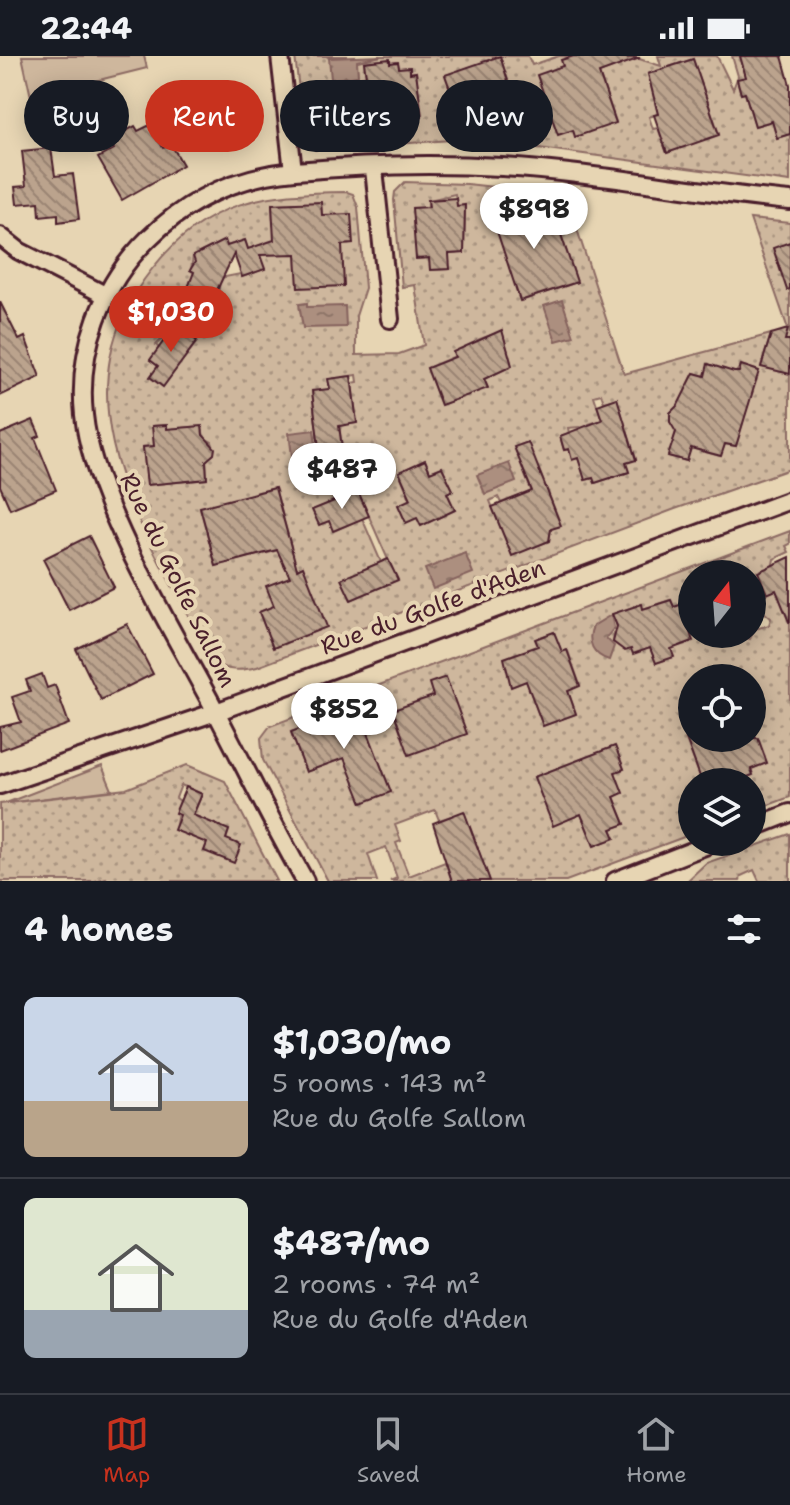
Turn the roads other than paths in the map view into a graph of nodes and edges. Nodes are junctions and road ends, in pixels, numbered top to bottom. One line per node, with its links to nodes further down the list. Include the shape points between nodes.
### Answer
1 (280, 56): 3 (street)
2 (374, 169): 3 (street, Rue du Golfe Sallom); 4 (street, Rue du Golfe Sallom, via 503,167); 7 (street)
3 (293, 171): 6 (street, Rue du Golfe Sallom, via 230,185 184,208 142,245)
4 (790, 201)
5 (0, 236): 6 (street)
6 (105, 295): 9 (street, Rue du Golfe Sallom, via 83,379 89,442 132,552)
7 (390, 319)
8 (790, 500): 9 (street, Rue du Golfe d'Aden)
9 (216, 712): 10 (street, Rue du Golfe d'Aden); 15 (street, Rue du Golfe Sallom)
10 (0, 785)
11 (790, 813): 12 (street)
12 (766, 822)
13 (690, 856): 14 (street)
14 (658, 874): 16 (street)
15 (305, 881)
16 (615, 881)

